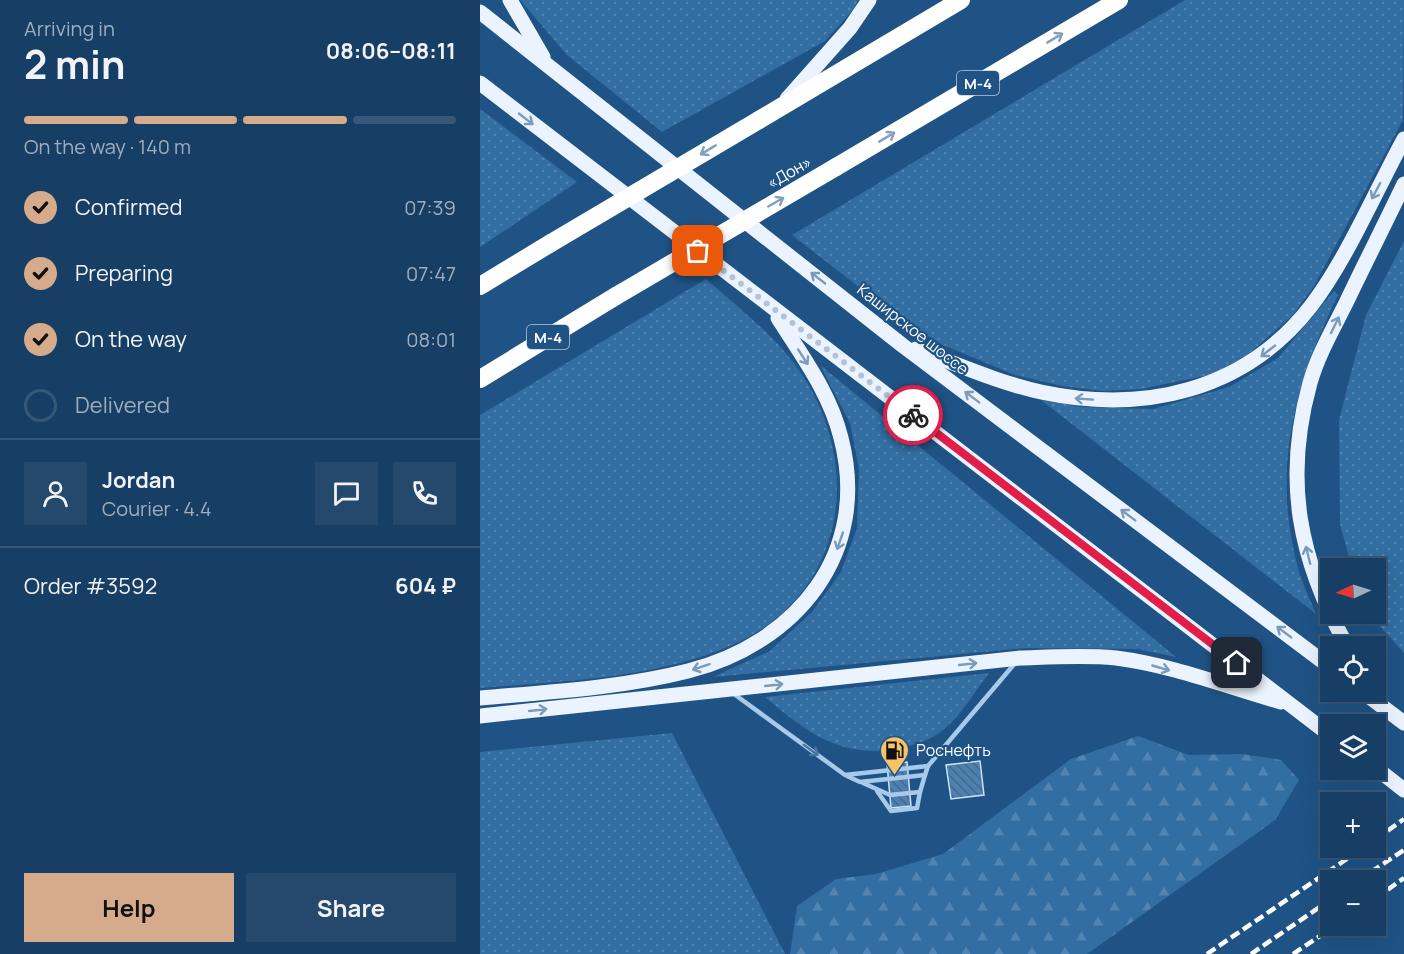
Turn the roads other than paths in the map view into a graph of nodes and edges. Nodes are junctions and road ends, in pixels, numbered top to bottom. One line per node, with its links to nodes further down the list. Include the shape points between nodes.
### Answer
1 (510, 0): 6 (main road)
2 (869, 0): 8 (main road, via 850,28)
3 (961, 0): 8 (highway)
4 (1119, 0): 14 (highway, «Дон» / М-4, one-way to 4, bridge)
5 (480, 12): 6 (main road, Каширское шоссе)
6 (546, 62): 13 (main road, Каширское шоссе, one-way to 6)
7 (480, 83): 12 (main road, one-way to 12)
8 (779, 108): 11 (highway, one-way to 11, bridge)
9 (1404, 139): 13 (main road, one-way to 13, via 1312,304 1268,351 1216,381 1150,398 1076,399 1039,392)
10 (1404, 184): 15 (main road, one-way to 10, via 1322,600 1300,523 1297,454 1311,380)
11 (480, 286)
12 (771, 308): 19 (main road, one-way to 19, via 813,372 831,408 847,466 849,508 841,541 810,596 775,632 727,658 689,671 639,681); 21 (main road)
13 (902, 345): 17 (main road, Каширское шоссе, one-way to 13)
14 (480, 379)
15 (1342, 636)
16 (1020, 658): 18 (main road, one-way to 16); 21 (main road, one-way to 21, via 1117,658); 25 (lane)
17 (1320, 659)
18 (730, 690): 22 (main road, one-way to 18); 26 (lane, one-way to 26)
19 (480, 698)
20 (1380, 702): 23 (main road)
21 (1290, 704): 24 (main road)
22 (480, 716)
23 (1404, 723)
24 (1320, 727)
25 (928, 766): 26 (lane); 27 (lane)
26 (845, 775): 29 (lane)
27 (925, 775): 29 (lane); 32 (lane)
28 (1386, 776): 31 (main road)
29 (860, 782): 30 (lane)
30 (876, 789): 32 (lane, via 890,795); 32 (lane, via 891,811 917,808)
31 (1404, 790)
32 (920, 792)

